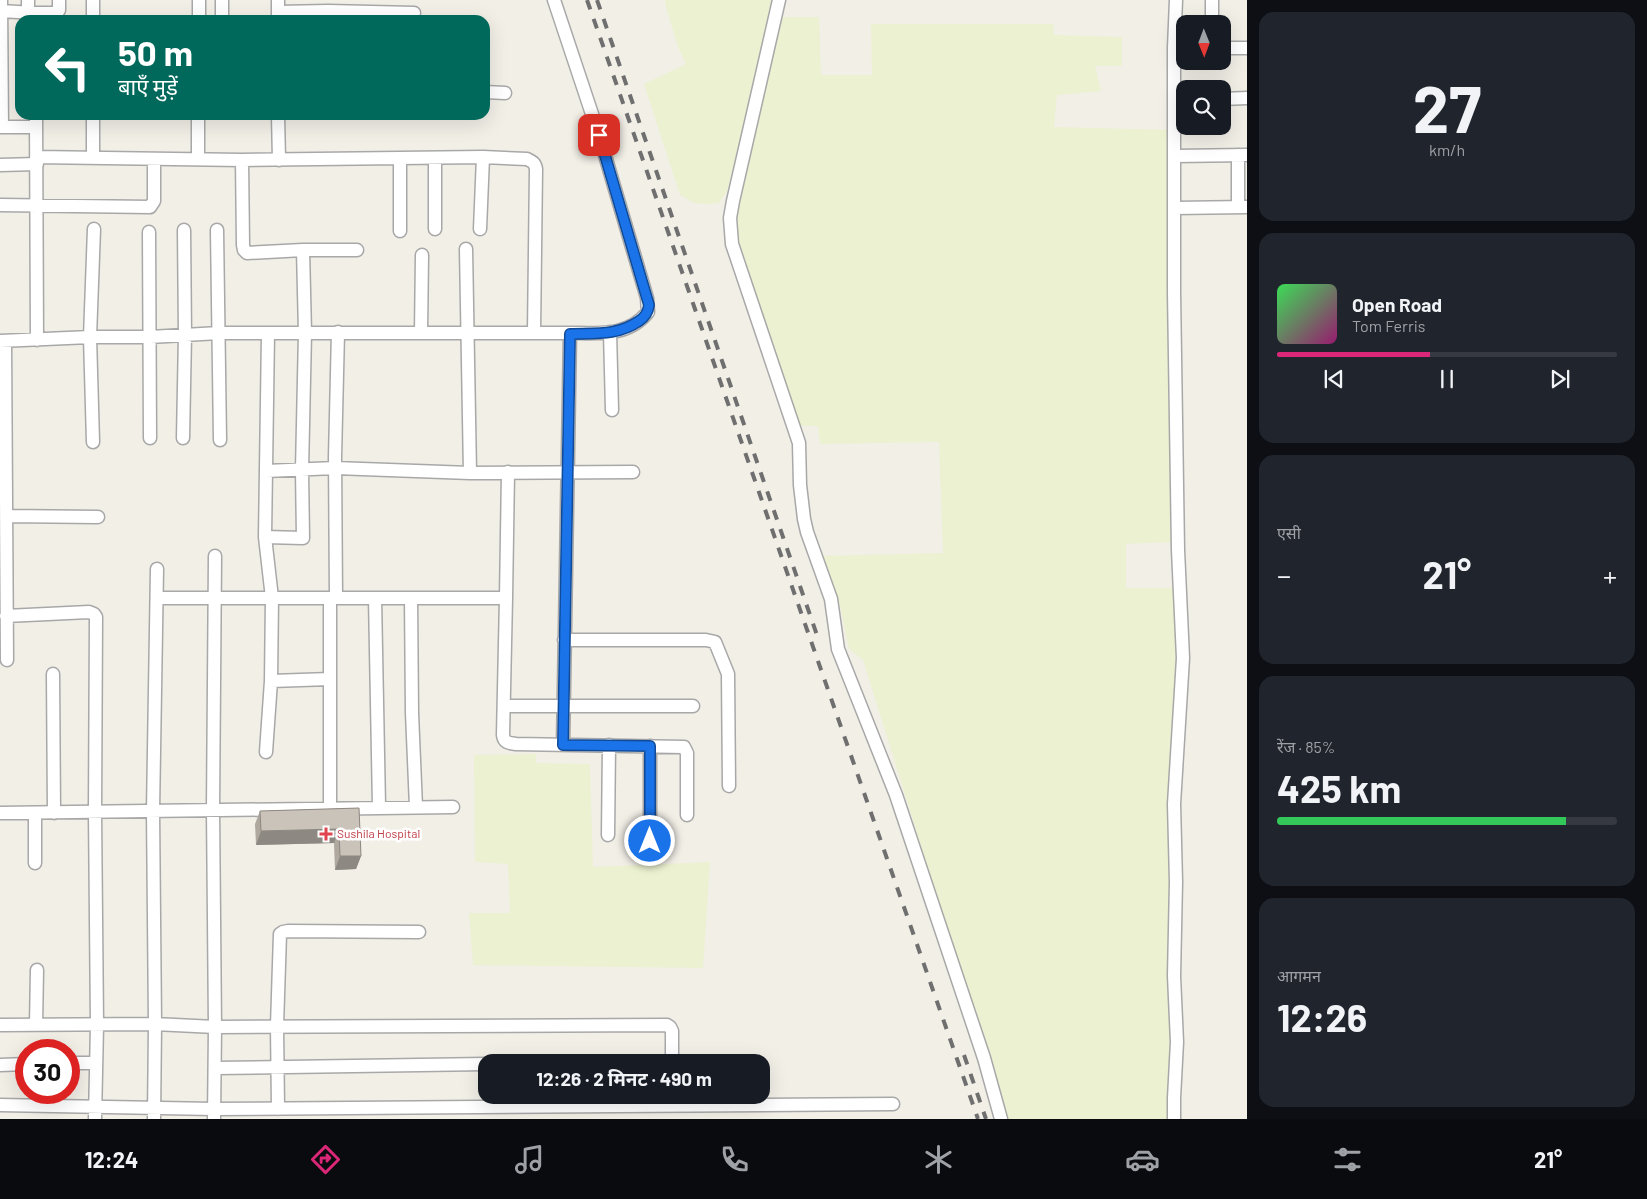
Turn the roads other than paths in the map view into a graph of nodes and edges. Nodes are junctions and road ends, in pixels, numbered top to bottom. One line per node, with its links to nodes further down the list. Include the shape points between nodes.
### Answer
1 (59, 0): 11 (street, via 59,10 54,14)
2 (93, 0): 13 (street)
3 (199, 0): 14 (street)
4 (222, 0): 15 (street)
5 (554, 0): 60 (street, via 599,135 649,305 644,318 628,329)
6 (779, 0): 152 (street, via 733,201 730,218 732,244 800,443 804,519 830,599 838,649 899,804)
7 (1176, 0): 18 (street)
8 (1212, 0): 19 (street)
9 (1, 8): 11 (street); 30 (street)
10 (278, 11): 16 (street)
11 (31, 12)
12 (414, 14): 17 (street)
13 (93, 15)
14 (199, 15)
15 (222, 15)
16 (318, 15)
17 (371, 15)
18 (1177, 15)
19 (1212, 15)
20 (1231, 48): 21 (street)
21 (1247, 48)
22 (490, 92): 23 (street)
23 (505, 93)
24 (1247, 98): 25 (street)
25 (1231, 99)
26 (93, 120): 35 (street)
27 (198, 120): 39 (street)
28 (278, 120): 41 (street)
29 (36, 121): 30 (street); 42 (street)
30 (1, 127)
31 (1177, 135): 33 (street)
32 (1243, 155): 33 (street); 46 (street)
33 (1175, 156): 47 (street)
34 (482, 157): 37 (street); 50 (street); 65 (street, via 528,160 535,165)
35 (93, 158): 38 (street); 42 (street)
36 (400, 158): 37 (street); 41 (street); 53 (street)
37 (435, 158): 49 (street)
38 (154, 159): 39 (street); 45 (street, via 154,200 150,207)
39 (198, 159): 40 (street)
40 (242, 160): 41 (street); 56 (street, via 244,250 251,253)
41 (278, 160)
42 (37, 161): 43 (street); 45 (street)
43 (0, 164)
44 (0, 205): 45 (street)
45 (35, 205): 71 (street)
46 (1243, 207): 47 (street)
47 (1174, 208): 153 (street, via 1178,550 1183,658 1174,804 1177,1042)
48 (94, 229): 69 (street)
49 (435, 229)
50 (480, 229)
51 (184, 230): 68 (street)
52 (217, 230): 61 (street)
53 (400, 231)
54 (150, 232): 70 (street)
55 (466, 249): 66 (street)
56 (303, 250): 57 (street); 63 (street)
57 (357, 250)
58 (422, 255): 64 (street)
59 (338, 332): 63 (street); 64 (street); 78 (street)
60 (610, 332): 67 (street); 73 (street)
61 (219, 333): 62 (street); 68 (street); 76 (street)
62 (268, 333): 63 (street); 80 (street)
63 (305, 333): 79 (street)
64 (421, 333): 66 (street)
65 (534, 333): 66 (street); 67 (street)
66 (467, 334): 84 (street)
67 (570, 334): 82 (street)
68 (185, 335): 70 (street); 75 (street)
69 (90, 337): 70 (street); 71 (street); 77 (street)
70 (150, 337): 74 (street)
71 (37, 340): 72 (street)
72 (2, 341): 85 (street)
73 (612, 410)
74 (150, 438)
75 (184, 438)
76 (220, 440)
77 (93, 442)
78 (335, 468): 79 (street); 84 (street); 94 (street)
79 (302, 470): 80 (street); 87 (street, via 303,538)
80 (266, 472): 87 (street)
81 (508, 472): 82 (street); 84 (street); 97 (street)
82 (567, 472): 83 (street); 99 (street)
83 (633, 472)
84 (470, 473)
85 (7, 516): 86 (street); 90 (street)
86 (98, 517)
87 (265, 537): 93 (street)
88 (215, 556): 92 (street)
89 (157, 569): 91 (street)
90 (3, 579): 98 (street)
91 (156, 598): 92 (street); 117 (street)
92 (214, 598): 93 (street); 116 (street)
93 (272, 598): 94 (street); 103 (street)
94 (333, 598): 95 (street); 102 (street)
95 (375, 598): 96 (street); 112 (street)
96 (411, 598): 97 (street); 113 (street)
97 (506, 598): 105 (street)
98 (4, 622): 100 (street); 118 (street, via 89,612 96,617)
99 (564, 640): 104 (street); 111 (street, via 715,642 728,674)
100 (6, 660)
101 (53, 674): 121 (street)
102 (330, 679): 103 (street); 115 (street)
103 (271, 682): 110 (street)
104 (563, 705): 105 (street); 106 (street); 107 (street)
105 (504, 706): 107 (street, via 503,735 507,742)
106 (693, 706)
107 (563, 745): 108 (street)
108 (609, 745): 109 (street); 123 (street)
109 (650, 746): 122 (street, via 678,746 686,750); 124 (street)
110 (266, 752)
111 (729, 786)
112 (379, 807): 113 (street); 115 (street)
113 (416, 807): 114 (street)
114 (453, 807)
115 (330, 808): 116 (street)
116 (213, 809): 117 (street); 133 (street)
117 (153, 811): 118 (street); 128 (street)
118 (94, 812): 121 (street); 131 (street)
119 (0, 813): 120 (street)
120 (35, 813): 121 (street); 125 (street)
121 (54, 813)
122 (687, 815)
123 (608, 835)
124 (650, 841)
125 (35, 863)
126 (419, 932): 132 (street, via 283,932 279,938)
127 (37, 970): 130 (street)
128 (156, 1024): 131 (street); 133 (street); 150 (street)
129 (0, 1025): 130 (street)
130 (36, 1025): 131 (street)
131 (97, 1025): 135 (street)
132 (277, 1026): 133 (street); 134 (street, via 666,1026 672,1031); 140 (street)
133 (215, 1027): 141 (street)
134 (672, 1054)
135 (96, 1062): 136 (street); 147 (street)
136 (80, 1063)
137 (15, 1064): 139 (street)
138 (478, 1064): 140 (street)
139 (0, 1065)
140 (278, 1067): 141 (street); 146 (street)
141 (215, 1068): 151 (street)
142 (770, 1102): 144 (street)
143 (604, 1104): 149 (street)
144 (894, 1104)
145 (0, 1105): 147 (street)
146 (278, 1109): 148 (street); 151 (street)
147 (95, 1113): 150 (street)
148 (403, 1113): 149 (street)
149 (450, 1113)
150 (154, 1114): 151 (street)
151 (214, 1114)
152 (1002, 1119)
153 (1174, 1119)

